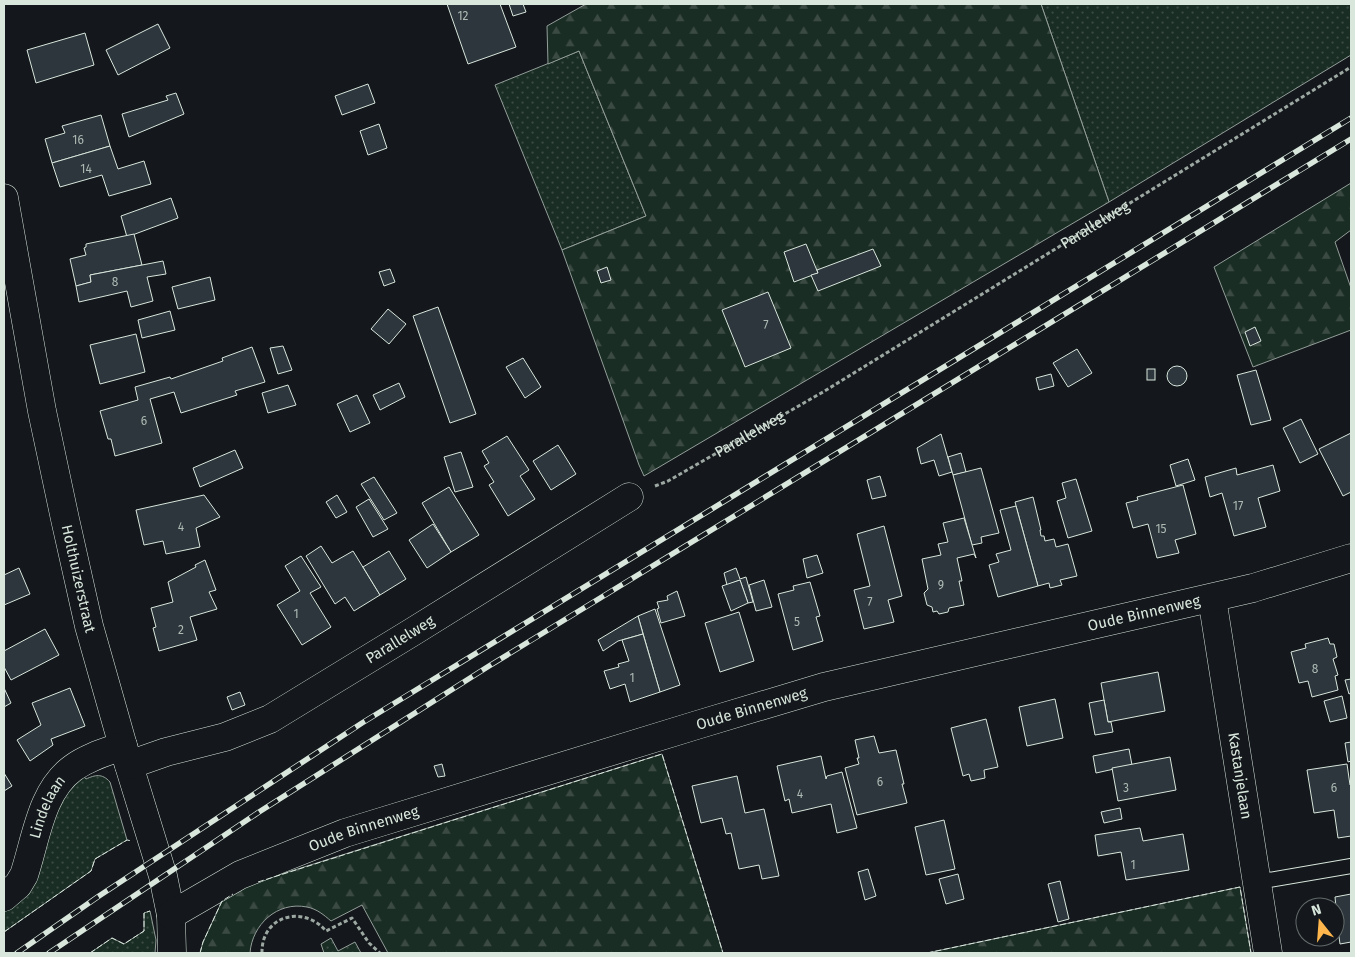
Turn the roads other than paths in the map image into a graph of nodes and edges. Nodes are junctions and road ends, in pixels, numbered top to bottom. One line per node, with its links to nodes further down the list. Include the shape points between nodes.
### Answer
1 (4, 198): 5 (street, Holthuizerstraat, via 63,510 89,626)
2 (629, 497): 5 (street, Parallelweg, via 270,719 225,737 166,752)
3 (1351, 558): 4 (street, Oude Binnenweg)
4 (1212, 598): 7 (street, Kastanjelaan); 9 (street, Oude Binnenweg, via 824,687 696,724 345,833 240,875)
5 (126, 756): 8 (street, Lindelaan, via 88,759 63,776 46,805 24,875); 9 (street, Holthuizerstraat, via 161,866)
6 (1351, 866): 7 (lane)
7 (1257, 882): 11 (street, Kastanjelaan)
8 (4, 898)
9 (171, 915): 10 (street, Holthuizerstraat)
10 (172, 953)
11 (1268, 953)

